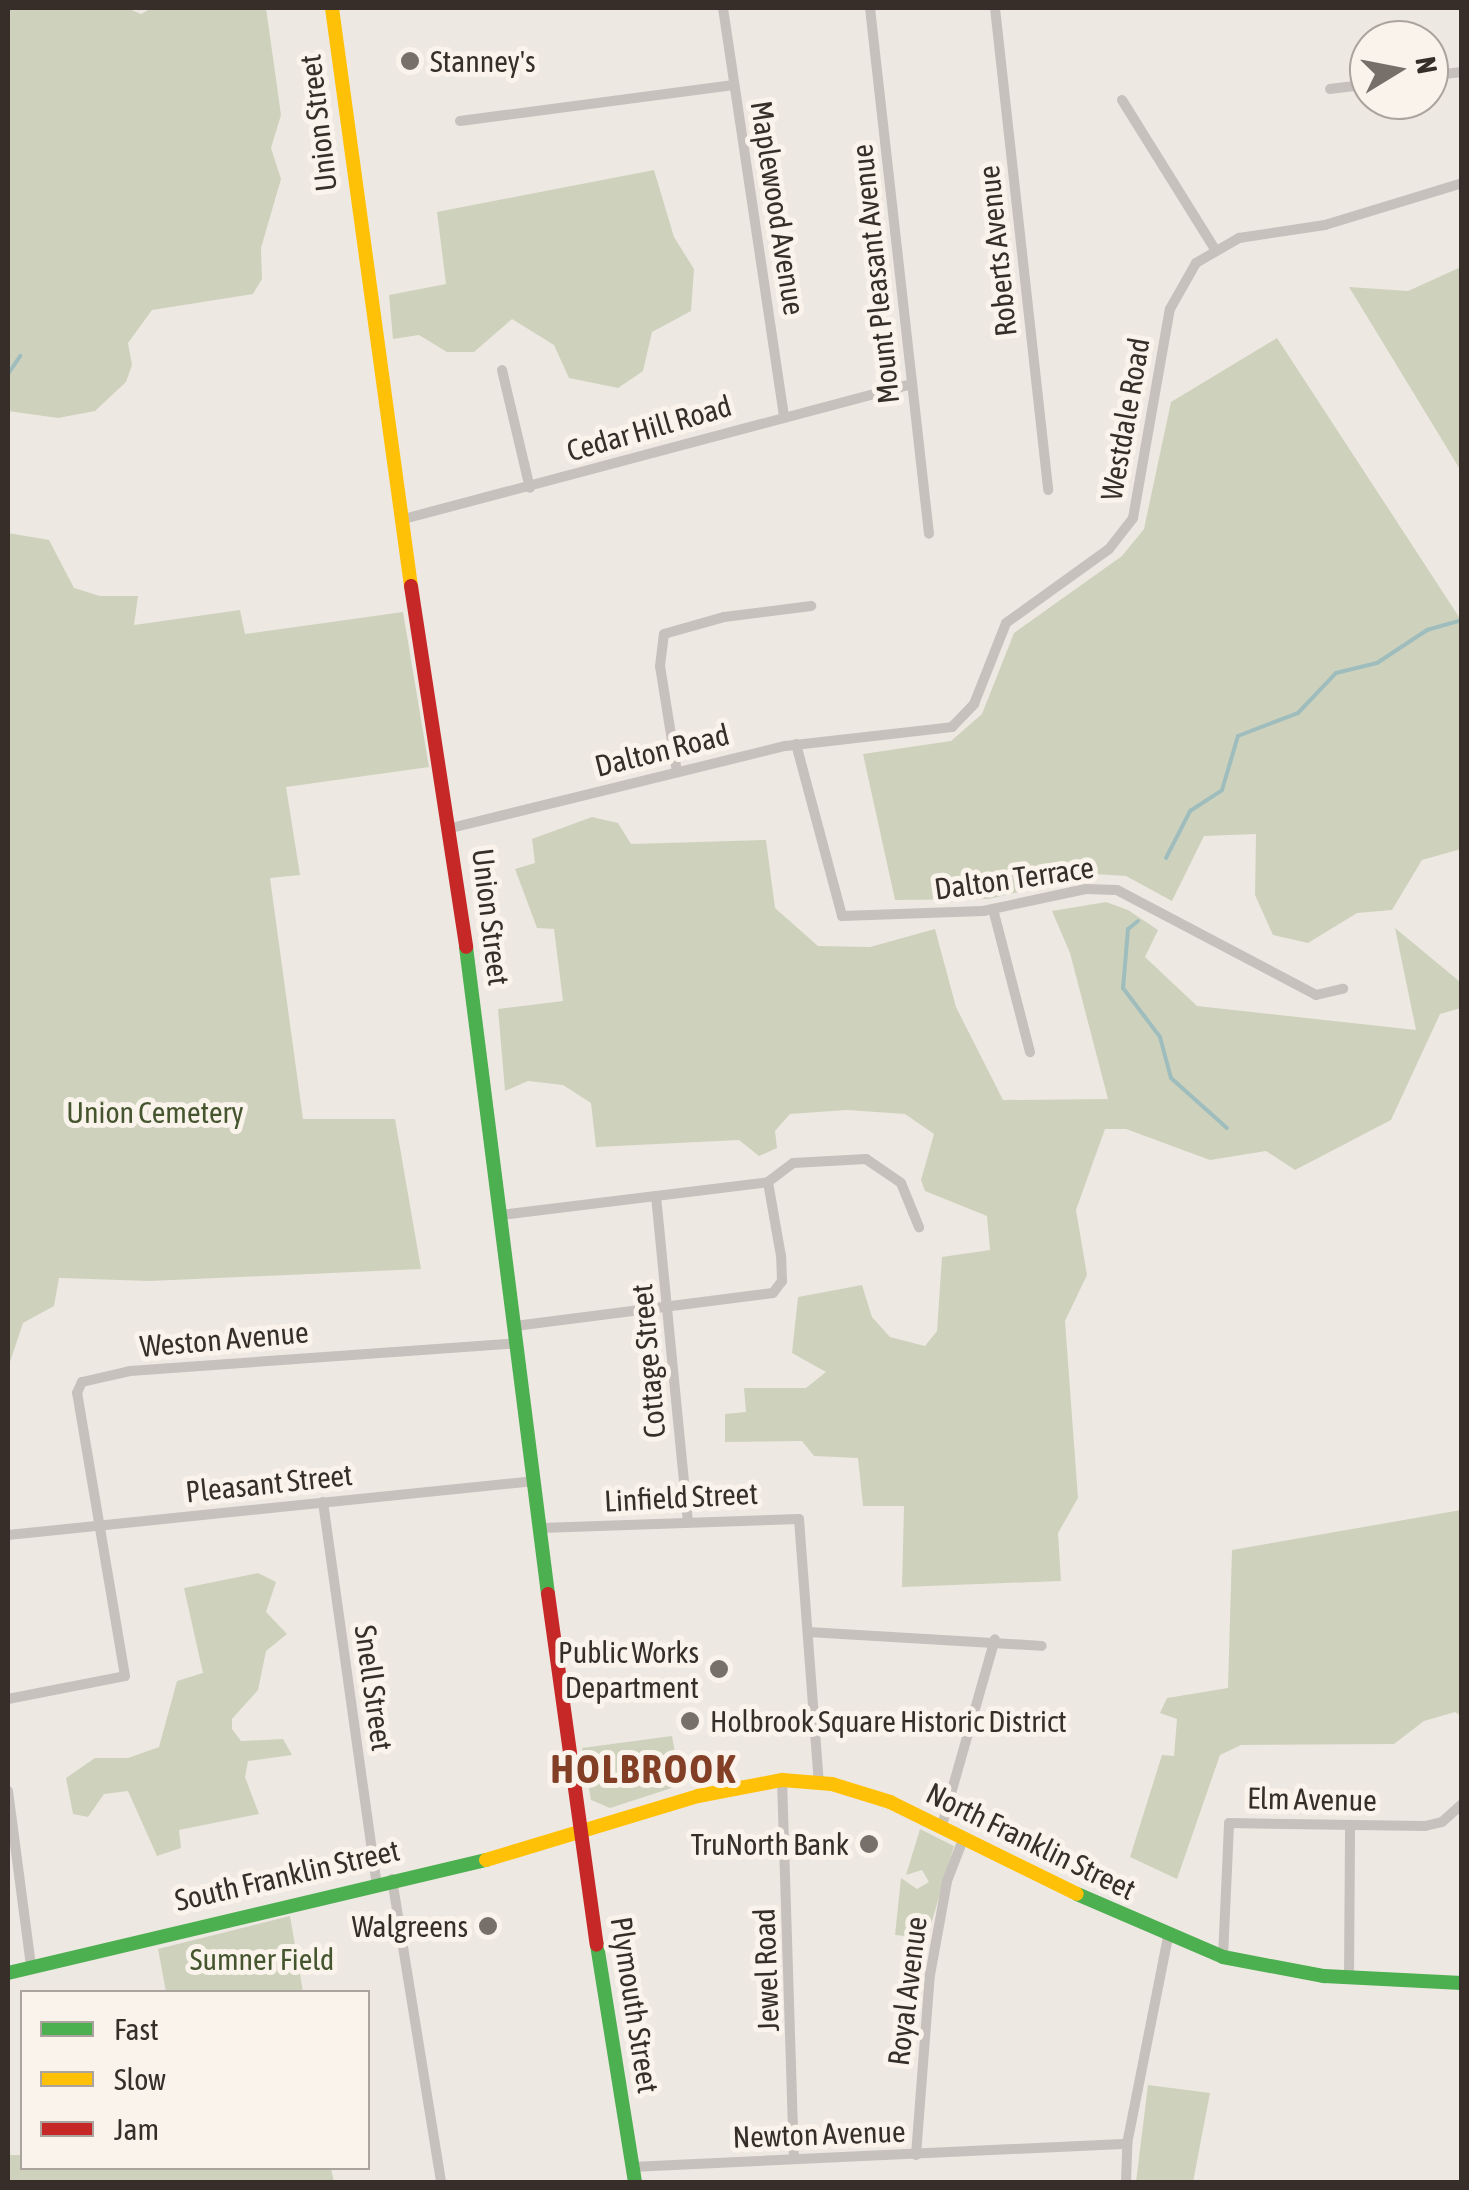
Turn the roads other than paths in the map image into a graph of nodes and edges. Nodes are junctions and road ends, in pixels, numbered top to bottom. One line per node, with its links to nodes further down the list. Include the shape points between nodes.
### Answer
1 (332, 8): 17 (main road, Union Street)
2 (723, 8): 5 (street, Maplewood Avenue)
3 (870, 8): 13 (street, Mount Pleasant Avenue)
4 (994, 8): 16 (street, Roberts Avenue)
5 (734, 85): 9 (street); 14 (street, Maplewood Avenue)
6 (1349, 87): 7 (street)
7 (1330, 89)
8 (1122, 100): 11 (street)
9 (460, 121)
10 (1462, 183): 11 (street, via 1325,226 1250,235)
11 (1214, 248): 20 (street, Westdale Road, via 1188,271 1172,300 1140,498 1128,528 1102,556 1006,623 963,720 940,732)
12 (502, 370): 15 (street)
13 (912, 384): 14 (street, Cedar Hill Road); 18 (street, Mount Pleasant Avenue)
14 (784, 416): 15 (street, Cedar Hill Road)
15 (530, 488): 17 (street, Cedar Hill Road)
16 (1048, 490)
17 (400, 520): 23 (main road, Union Street)
18 (929, 534)
19 (811, 606): 22 (street, via 724,616 664,634 660,666)
20 (886, 739): 21 (street, Dalton Road)
21 (796, 744): 22 (street, Dalton Road); 24 (street, Dalton Terrace, via 842,916)
22 (676, 772): 23 (street, Dalton Road)
23 (452, 828): 29 (main road, Union Street)
24 (994, 909): 25 (street, Dalton Terrace, via 1117,890 1316,995); 26 (street)
25 (1343, 989)
26 (1030, 1052)
27 (768, 1182): 28 (street); 30 (street, via 793,1163 866,1159 901,1183); 31 (street, via 781,1256 778,1290)
28 (656, 1196): 29 (street); 31 (street, Cottage Street)
29 (501, 1215): 32 (main road, Union Street)
30 (920, 1227)
31 (668, 1307): 32 (street); 36 (street, Cottage Street)
32 (515, 1326): 33 (main road, Union Street)
33 (518, 1343): 34 (main road, Union Street); 37 (street, Weston Avenue, via 95,1376 77,1393)
34 (536, 1482): 35 (street, Pleasant Street); 38 (main road, Union Street)
35 (322, 1502): 37 (street, Pleasant Street); 53 (street, Snell Street)
36 (688, 1521): 38 (street, Linfield Street); 40 (street, Linfield Street, via 799,1519)
37 (97, 1526): 39 (street, Pleasant Street); 43 (street, via 125,1676)
38 (542, 1528): 50 (main road, Union Street)
39 (8, 1535)
40 (808, 1632): 41 (street); 45 (street, Linfield Street)
41 (995, 1639): 42 (street); 49 (street)
42 (1042, 1646)
43 (8, 1699)
44 (782, 1780): 45 (main road, North Franklin Street); 50 (main road, North Franklin Street, via 698,1796); 62 (street, Jewel Road)
45 (818, 1782): 49 (main road, North Franklin Street, via 870,1794)
46 (8, 1791): 56 (street)
47 (1462, 1804): 48 (street, Elm Avenue, via 1442,1822 1425,1826)
48 (1350, 1824): 55 (street, Elm Avenue, via 1229,1823); 58 (street)
49 (942, 1826): 51 (main road, North Franklin Street)
50 (580, 1836): 52 (main road, South Franklin Street); 63 (main road, Plymouth Street)
51 (964, 1836): 54 (main road, North Franklin Street); 61 (street, Royal Avenue, via 947,1881 933,1960)
52 (392, 1878): 53 (main road, South Franklin Street); 64 (street)
53 (376, 1881): 56 (main road, South Franklin Street)
54 (1168, 1938): 55 (main road, North Franklin Street); 60 (street)
55 (1223, 1957): 58 (main road, North Franklin Street)
56 (31, 1966): 57 (main road, South Franklin Street)
57 (8, 1973)
58 (1348, 1978): 59 (main road, North Franklin Street)
59 (1462, 1982)
60 (1127, 2144): 61 (street, Newton Avenue); 65 (street)
61 (916, 2154): 62 (street, Newton Avenue)
62 (794, 2159): 63 (street, Newton Avenue)
63 (634, 2175)
64 (441, 2182)
65 (1126, 2182)

